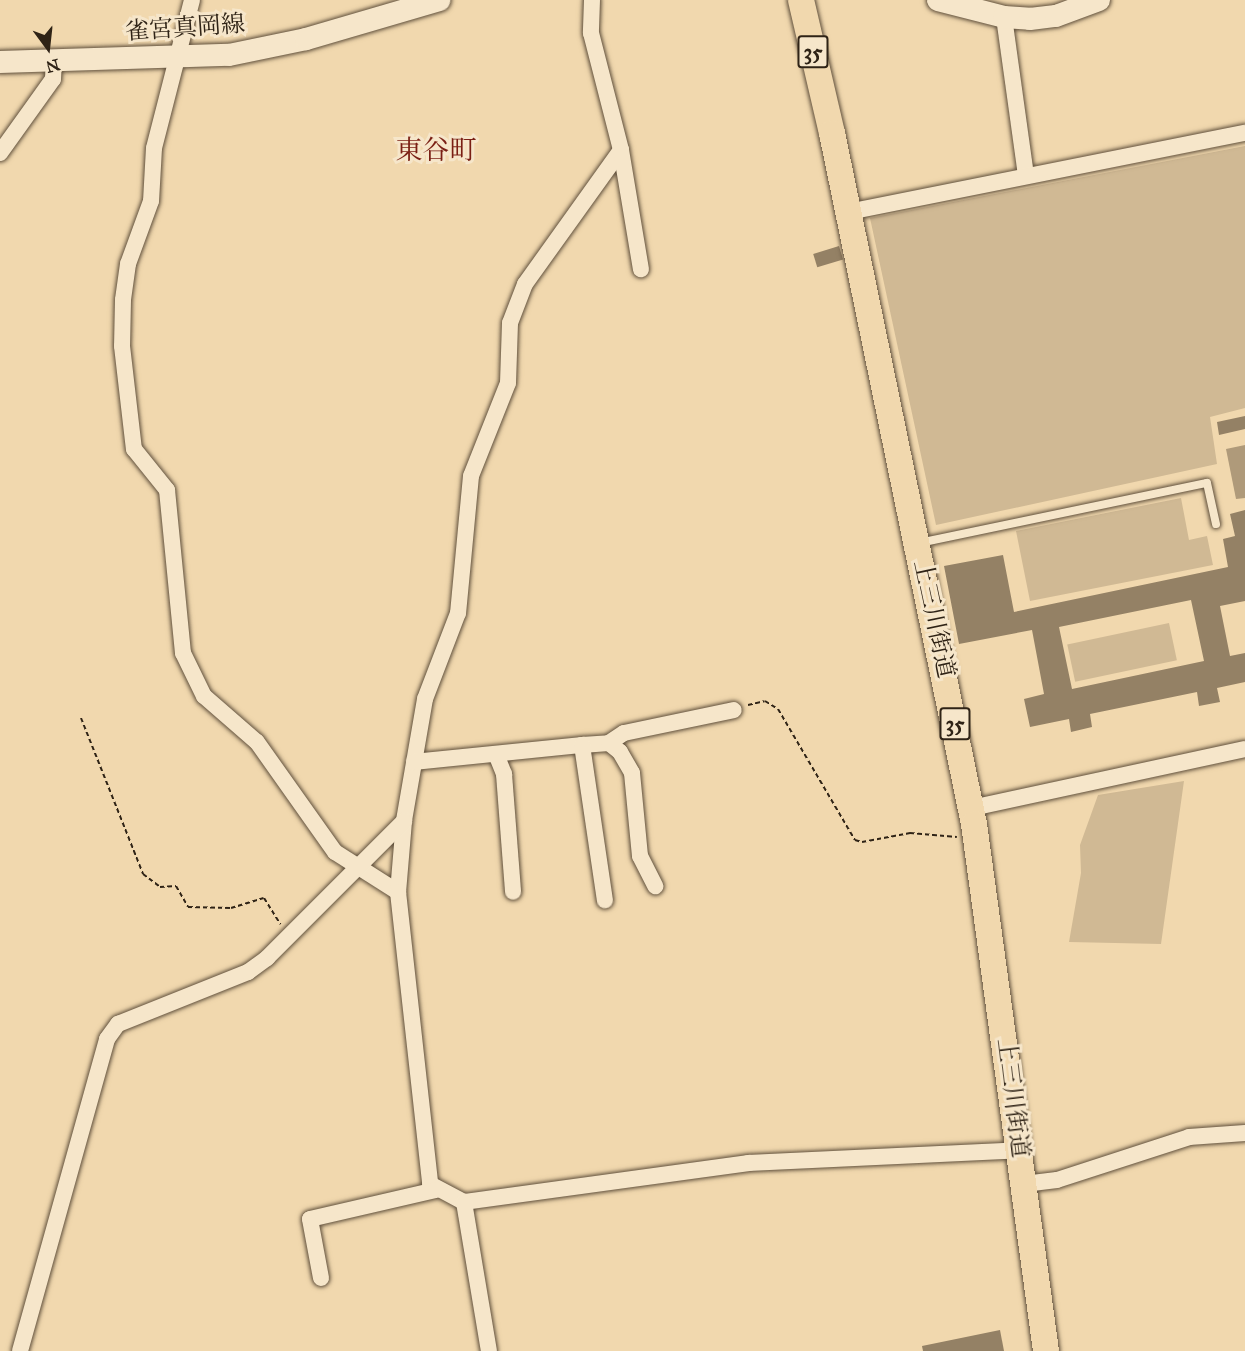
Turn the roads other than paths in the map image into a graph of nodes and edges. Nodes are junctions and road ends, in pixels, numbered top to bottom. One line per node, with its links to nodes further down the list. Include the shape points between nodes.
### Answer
1 (192, 0): 8 (street)
2 (439, 0): 8 (main road, 雀宮真岡線, via 263,49)
3 (592, 0): 12 (street, via 591,33)
4 (801, 0): 15 (main road, 上三川街道 / 35)
5 (938, 0): 7 (main road)
6 (1099, 0): 7 (main road, via 1056,16)
7 (1004, 17): 14 (street)
8 (177, 58): 9 (main road, 雀宮真岡線); 27 (street, via 154,148 151,201 128,264 123,300 122,346 134,449 167,490 183,652 204,696 257,742 281,772 317,831 334,852)
9 (54, 61): 10 (main road, 雀宮真岡線); 13 (street, via 53,79)
10 (0, 62)
11 (1245, 133): 14 (street)
12 (621, 150): 16 (street); 24 (street, via 525,284 510,323 508,383 471,476 458,614 425,699)
13 (0, 153)
14 (1026, 175): 15 (street)
15 (848, 212): 18 (main road, 上三川街道 / 35)
16 (641, 269)
17 (1216, 524): 18 (lane, via 1207,483)
18 (918, 543): 25 (main road, 上三川街道 / 35)
19 (734, 710): 20 (street, via 624,733)
20 (609, 743): 21 (street); 28 (street, via 620,752 632,773 640,856)
21 (582, 745): 23 (street); 31 (street)
22 (1245, 748): 25 (street)
23 (496, 754): 24 (street); 30 (street, via 504,774)
24 (414, 762): 26 (street)
25 (972, 808): 33 (main road, 上三川街道 / 35)
26 (404, 821): 27 (street); 29 (street)
27 (356, 868): 29 (street); 38 (street, via 248,972 118,1024 108,1039)
28 (656, 886)
29 (398, 892): 35 (street, via 424,1146 430,1184)
30 (513, 892)
31 (605, 900)
32 (1245, 1133): 34 (street, via 1189,1137 1057,1180)
33 (1020, 1150): 34 (main road, 上三川街道 / 35); 36 (street, via 748,1162)
34 (1024, 1184): 40 (main road, 上三川街道 / 35)
35 (436, 1190): 36 (street); 37 (street, via 310,1219)
36 (464, 1202): 39 (street)
37 (321, 1278)
38 (20, 1351)
39 (489, 1351)
40 (1046, 1351)

